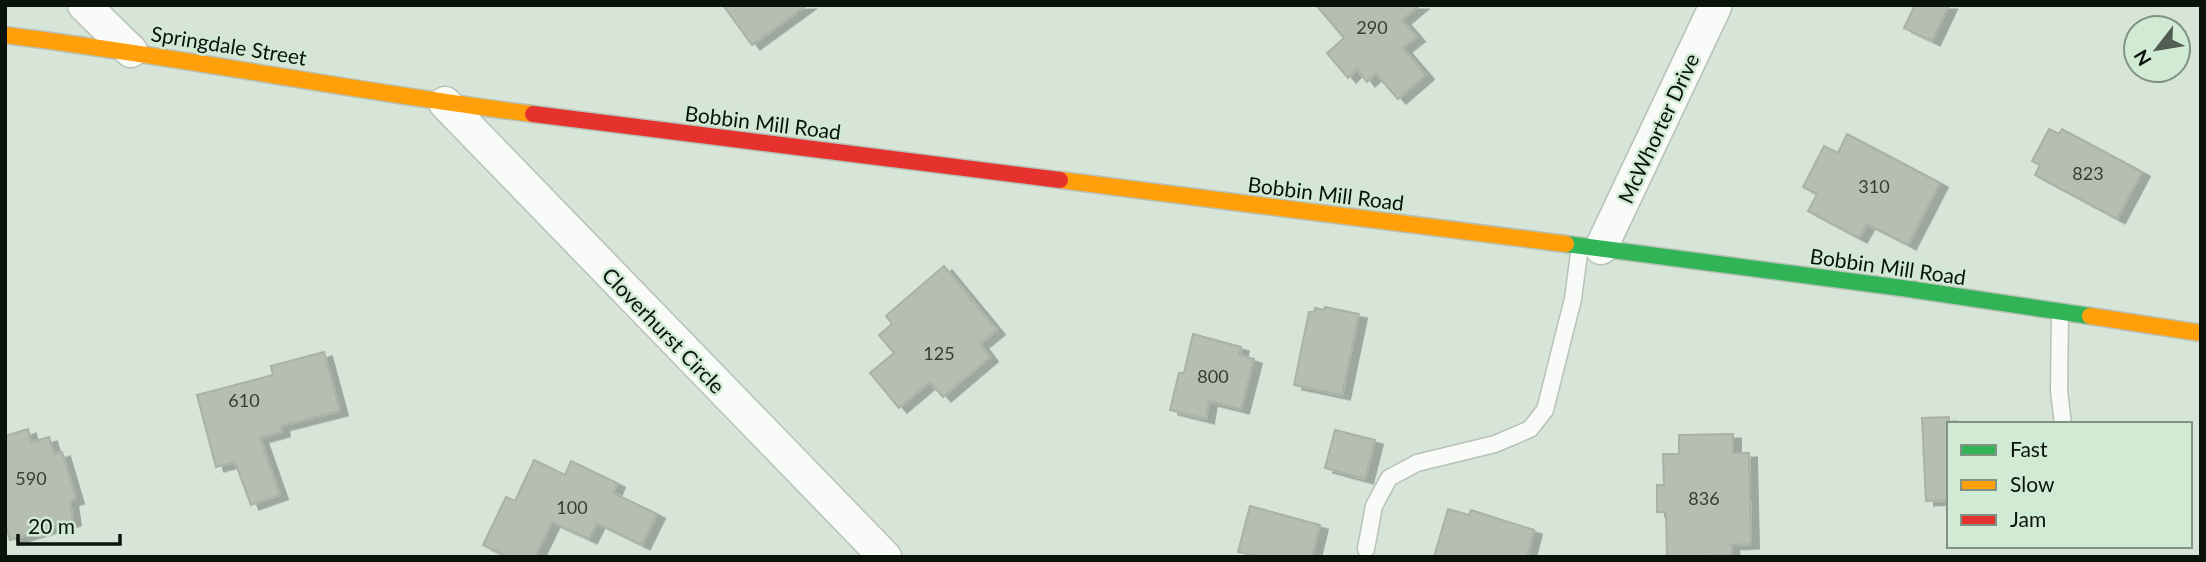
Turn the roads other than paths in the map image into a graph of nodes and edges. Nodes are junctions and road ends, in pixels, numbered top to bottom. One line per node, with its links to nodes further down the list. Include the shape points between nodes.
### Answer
1 (84, 5): 4 (street)
2 (1715, 6): 6 (street, McWhorter Drive)
3 (5, 35): 4 (street, Springdale Street)
4 (131, 51): 5 (street, Springdale Street)
5 (444, 103): 6 (street, Bobbin Mill Road); 11 (street, Cloverhurst Circle)
6 (1590, 247): 7 (street, Bobbin Mill Road); 10 (lane, via 1545,410 1530,429 1495,444 1417,463 1389,478 1374,506)
7 (2060, 312): 8 (street, Bobbin Mill Road); 9 (lane)
8 (2201, 333)
9 (2063, 422)
10 (1366, 549)
11 (885, 557)

